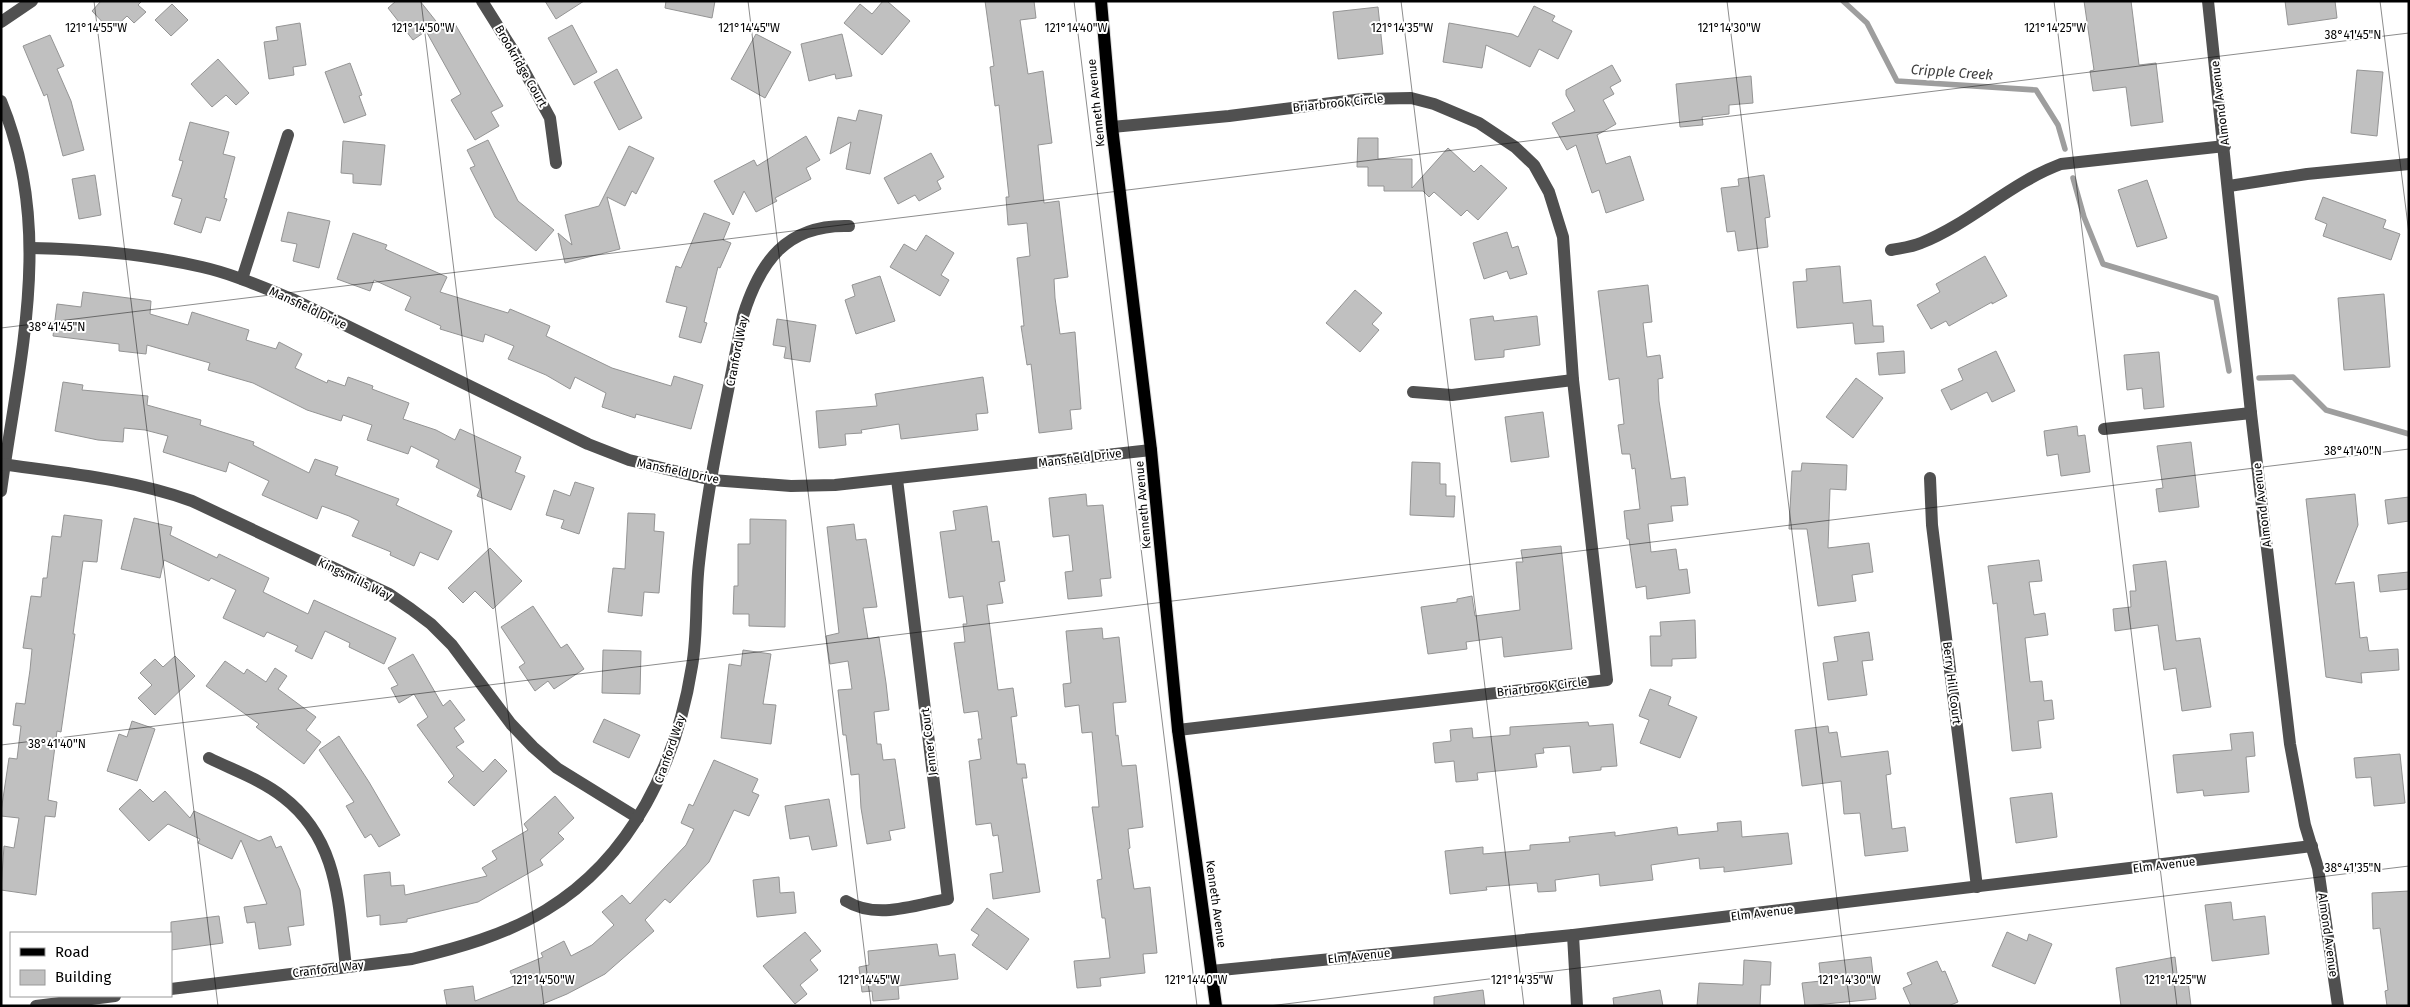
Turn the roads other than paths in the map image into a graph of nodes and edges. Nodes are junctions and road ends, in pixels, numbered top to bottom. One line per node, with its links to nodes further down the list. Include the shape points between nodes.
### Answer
1 (32, 1): 5 (street)
2 (482, 1): 10 (street, Brookridge Court, via 550,118)
3 (1101, 1): 7 (main road, Kenneth Avenue)
4 (2208, 1): 9 (street, Almond Avenue)
5 (1, 22)
6 (1, 101): 14 (street, via 22,166)
7 (1112, 127): 17 (street, Briarbrook Circle, via 1363,99 1411,98 1453,111 1487,127 1534,165 1549,192 1563,237); 21 (main road, Kenneth Avenue)
8 (288, 135): 16 (street)
9 (2225, 146): 12 (street, Almond Avenue); 15 (street, via 2061,164 2036,174 1972,216 1921,243)
10 (556, 163)
11 (2409, 164): 12 (street)
12 (2229, 186): 19 (street, Almond Avenue)
13 (849, 226): 25 (street, Cranford Way, via 822,228 796,237 775,253 754,284 743,316)
14 (32, 248): 16 (street, Mansfield Drive, via 140,255 203,267); 22 (street, via 30,292)
15 (1891, 250)
16 (242, 279): 25 (street, Mansfield Drive, via 292,299 588,444 657,468)
17 (1573, 380): 18 (street, via 1452,395); 27 (street, Briarbrook Circle, via 1606,680)
18 (1413, 392)
19 (2252, 412): 20 (street); 30 (street, Almond Avenue, via 2290,744 2298,794)
20 (2104, 429)
21 (1151, 450): 24 (street, Mansfield Drive); 27 (main road, Kenneth Avenue)
22 (3, 465): 26 (street); 29 (street, Kingsmills Way, via 164,491 192,501 389,594 431,624 452,646 511,724 533,747 557,768)
23 (1930, 478): 31 (street, Berry Hill Court, via 1932,525)
24 (897, 479): 25 (street, Mansfield Drive, via 791,486); 32 (street, Jenner Court, via 948,899 880,911 857,908)
25 (712, 480): 29 (street, Cranford Way, via 698,564 693,664 686,698 667,763)
26 (1, 491)
27 (1178, 730): 35 (main road, Kenneth Avenue)
28 (209, 758): 34 (street, via 283,796 313,828 327,852 335,879)
29 (638, 818): 34 (street, Cranford Way, via 593,872 547,909 512,927 449,950 412,959)
30 (2312, 846): 31 (street, Elm Avenue); 41 (street, Almond Avenue)
31 (1977, 887): 33 (street, Elm Avenue)
32 (846, 901)
33 (1573, 935): 35 (street, Elm Avenue); 40 (street)
34 (346, 967): 36 (street, Cranford Way)
35 (1211, 970): 39 (main road, Kenneth Avenue)
36 (172, 989)
37 (107, 997): 38 (street)
38 (36, 1006)
39 (1216, 1006)
40 (1577, 1006)
41 (2338, 1006)

